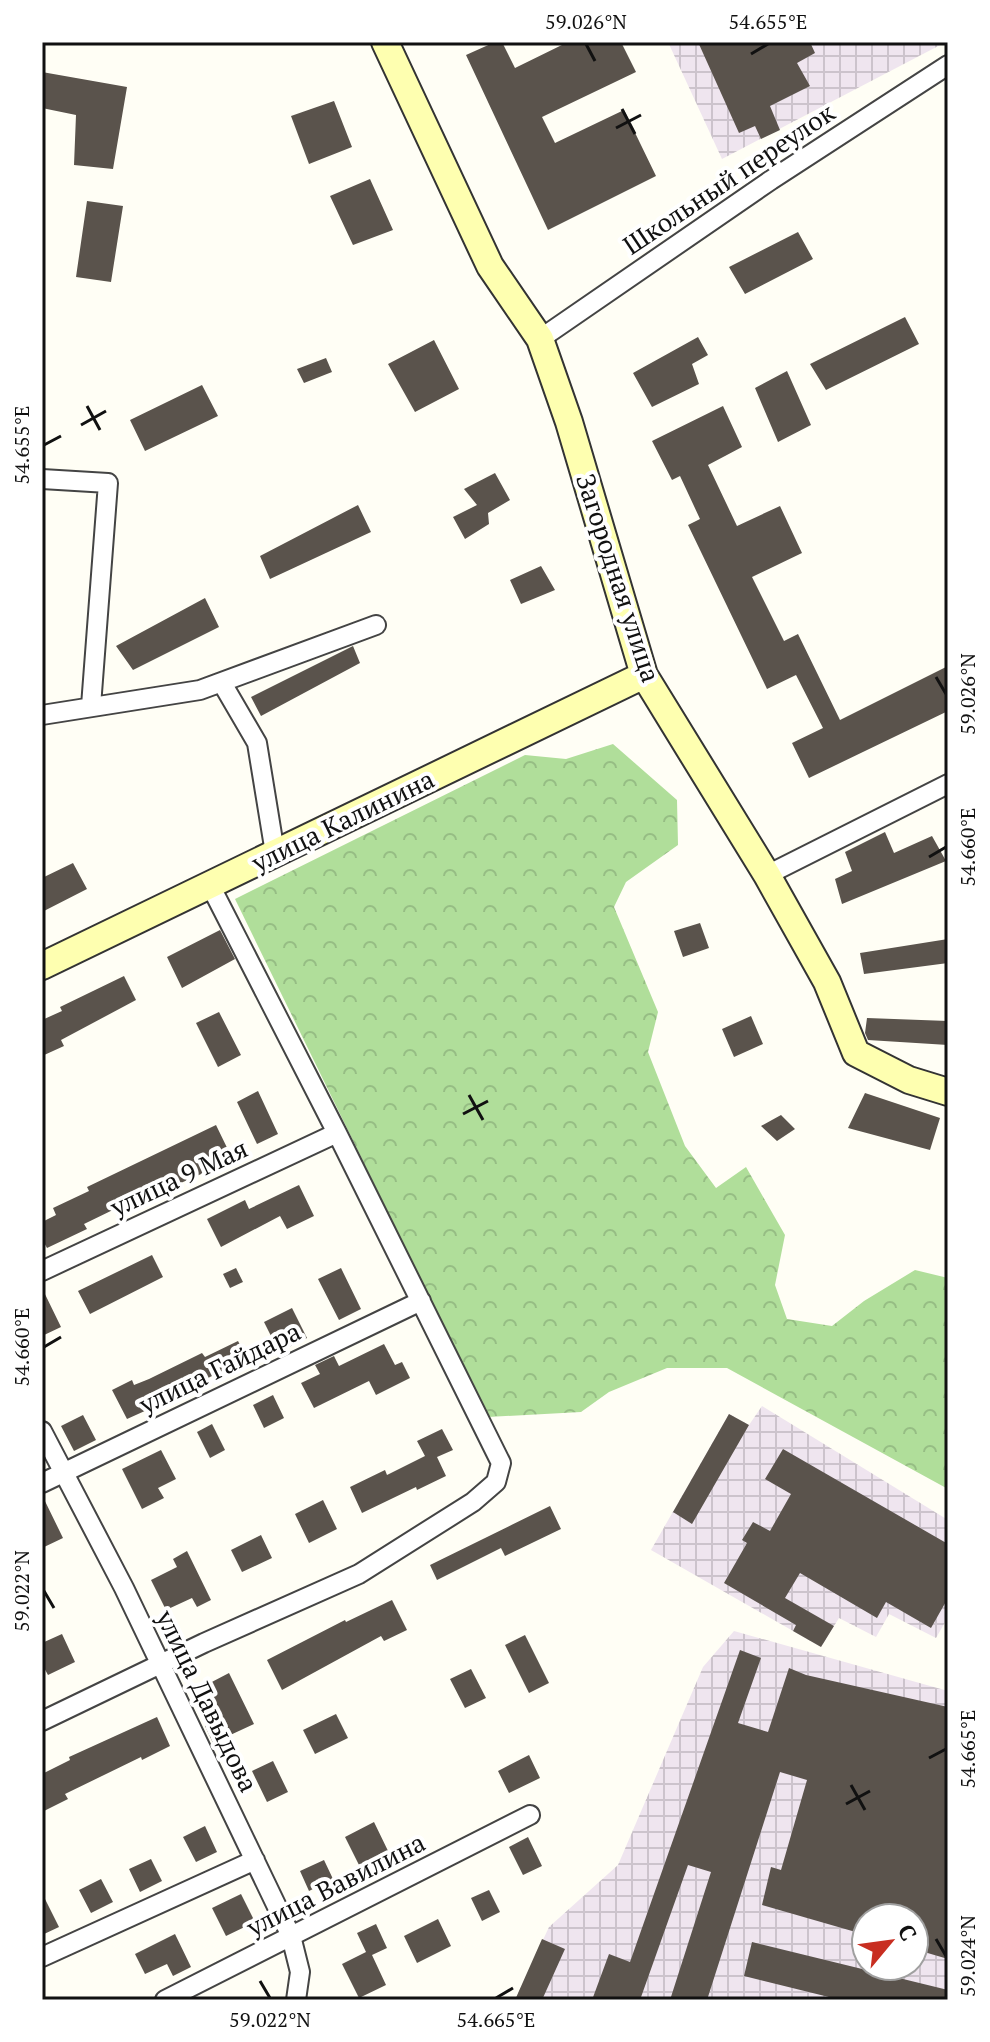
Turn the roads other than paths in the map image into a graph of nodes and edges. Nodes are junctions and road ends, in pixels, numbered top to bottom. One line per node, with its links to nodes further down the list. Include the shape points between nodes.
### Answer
1 (385, 42): 3 (street, Загородная улица, via 490,266)
2 (948, 65): 3 (street, Школьный переулок)
3 (540, 339): 6 (street, Загородная улица)
4 (42, 479): 8 (street, via 108,483)
5 (376, 625): 7 (street)
6 (644, 675): 11 (street, улица Калинина); 12 (street, Загородная улица)
7 (222, 683): 8 (street); 11 (street, via 257,743)
8 (91, 706): 9 (street)
9 (42, 715)
10 (948, 784): 12 (street)
11 (275, 853): 13 (street, улица Калинина)
12 (767, 875): 15 (street, Загородная улица, via 827,982 856,1053 909,1080)
13 (210, 885): 14 (street, улица Калинина); 16 (street)
14 (42, 966)
15 (948, 1092)
16 (337, 1133): 17 (street, улица 9 Мая); 18 (street)
17 (42, 1271)
18 (421, 1301): 20 (street, улица Гайдара); 22 (street, via 501,1463 496,1482 359,1574)
19 (42, 1431): 20 (street, улица Давыдова)
20 (63, 1472): 21 (street, улица Гайдара); 22 (street, улица Давыдова)
21 (42, 1483)
22 (160, 1663): 23 (street); 25 (street, улица Давыдова)
23 (42, 1721)
24 (530, 1815): 26 (street, улица Вавилина)
25 (255, 1860): 26 (street, улица Давыдова); 27 (street)
26 (291, 1936): 28 (street, улица Вавилина); 29 (street, улица Давыдова, via 300,1972)
27 (42, 1957)
28 (165, 2000)
29 (296, 2000)

